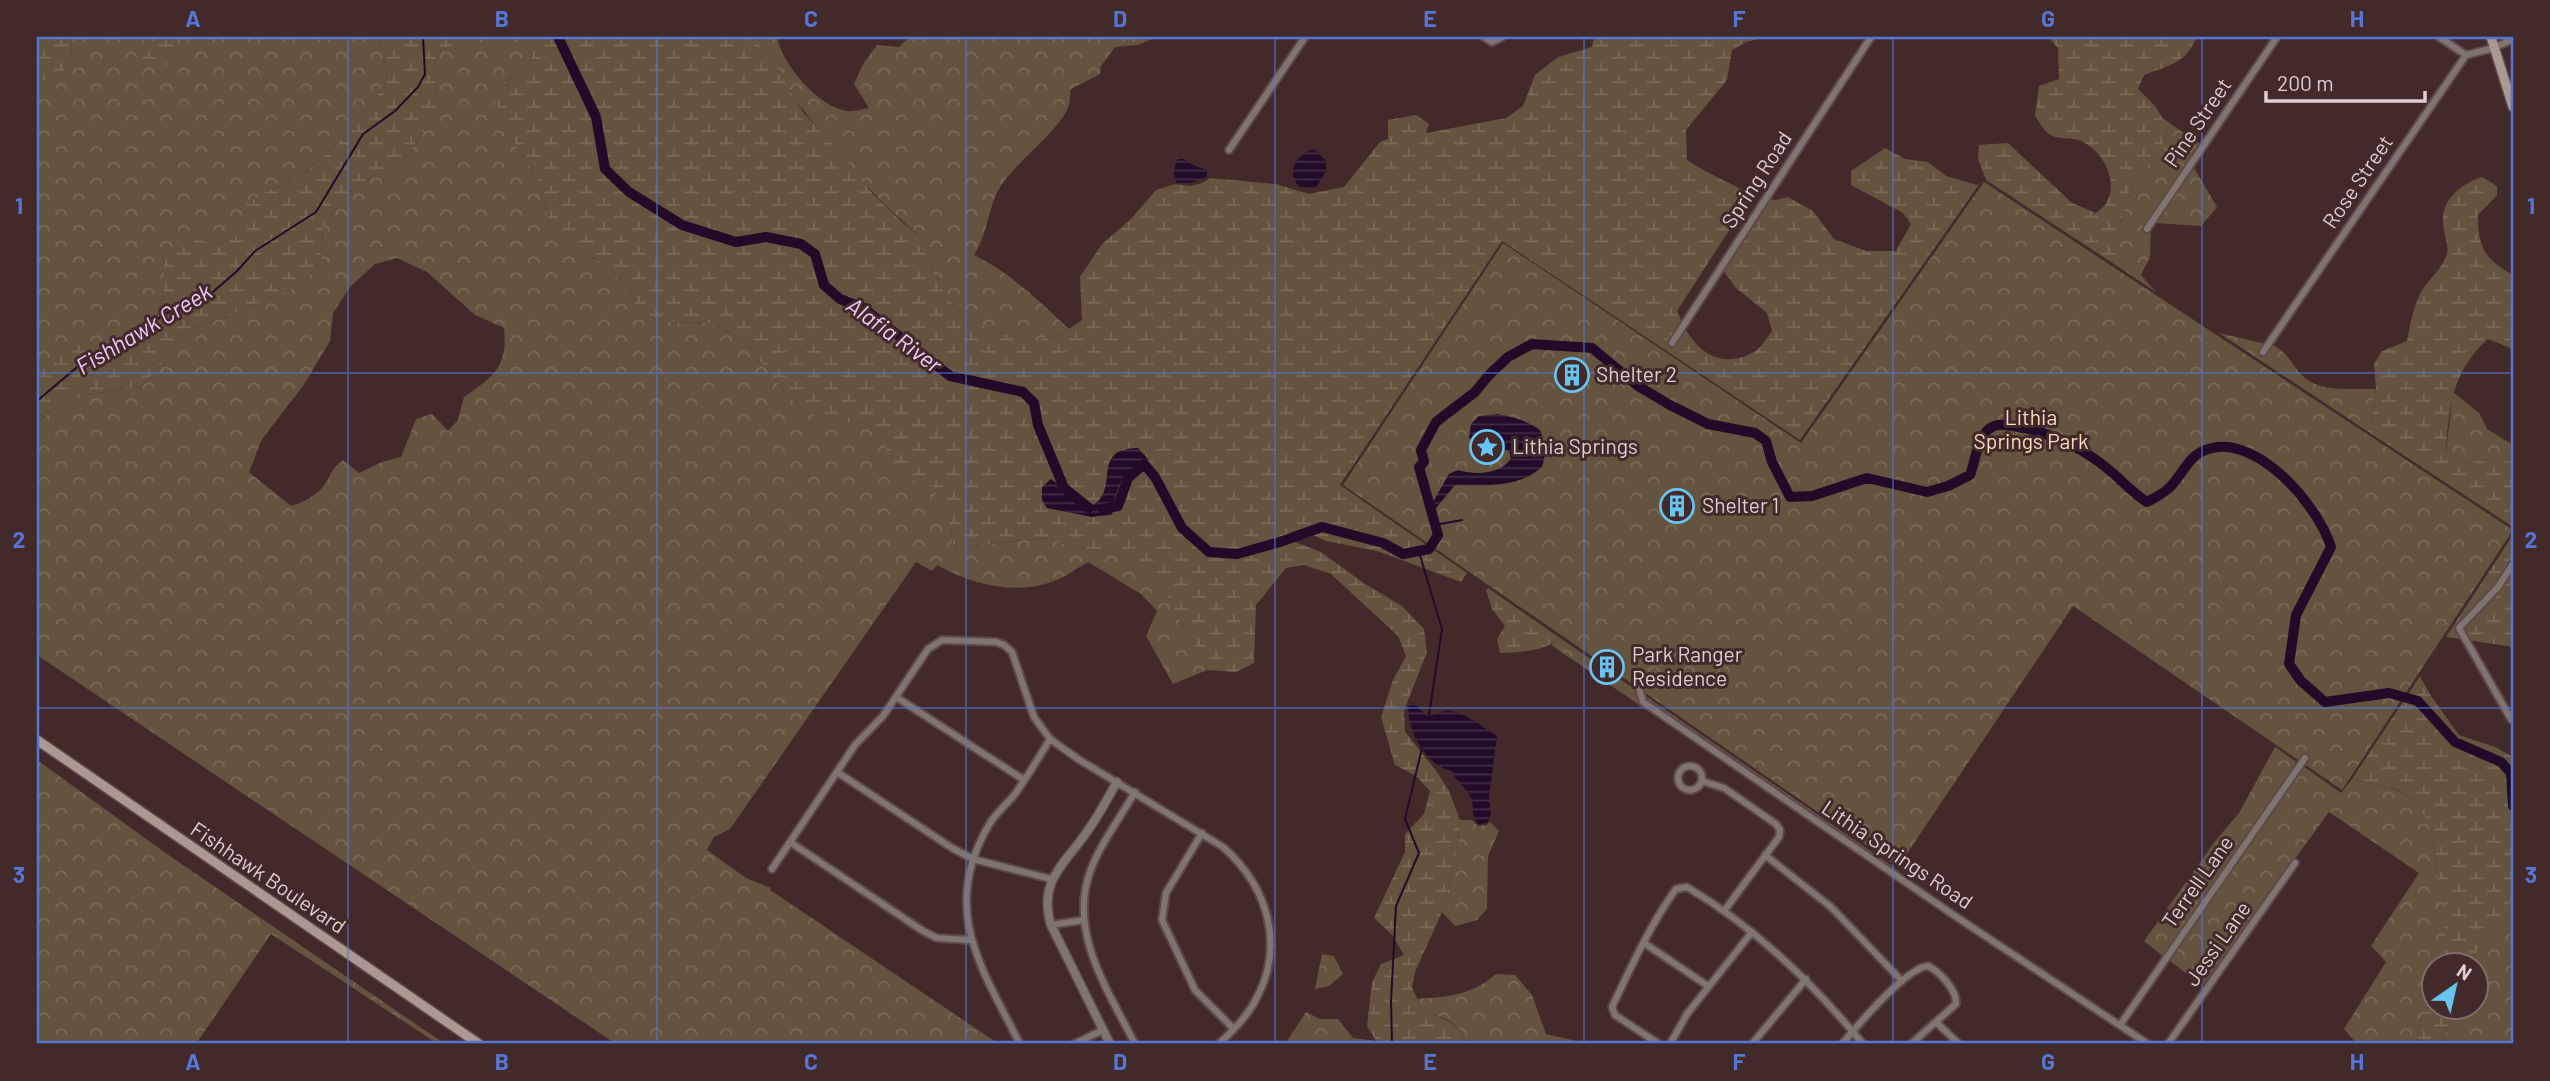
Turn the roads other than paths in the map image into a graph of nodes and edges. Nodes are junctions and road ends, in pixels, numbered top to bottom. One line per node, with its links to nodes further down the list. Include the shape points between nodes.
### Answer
1 (1305, 37): 13 (street)
2 (1484, 37): 3 (street, via 1493,42)
3 (1502, 37)
4 (1871, 37): 15 (street, Spring Road)
5 (2277, 37): 14 (street, Pine Street)
6 (2439, 37): 10 (street)
7 (2491, 37): 9 (main road)
8 (2513, 39): 9 (street)
9 (2497, 43): 10 (street); 11 (main road); 12 (main road)
10 (2466, 55): 16 (street, Rose Street)
11 (2513, 92)
12 (2513, 107)
13 (1228, 150)
14 (2147, 229)
15 (1672, 343)
16 (2263, 352)
17 (2513, 564): 20 (street, via 2459,628)
18 (1638, 685): 46 (street, Lithia Springs Road, via 1643,702)
19 (896, 697): 21 (street, via 937,642 996,642 1012,652 1034,717); 24 (street); 25 (street)
20 (2511, 719)
21 (1050, 739): 25 (street); 27 (street)
22 (37, 740): 50 (main road, Fishhawk Boulevard)
23 (2305, 758): 46 (street, Terrell Lane)
24 (837, 772): 30 (street); 32 (street)
25 (1024, 780): 32 (street, via 992,820)
26 (1702, 781): 26 (street, via 1693,766 1678,775 1679,785 1687,790 1696,789); 31 (street, via 1724,788 1776,824 1779,837)
27 (1117, 782): 28 (street); 35 (street)
28 (1135, 792): 29 (street); 37 (street, via 1089,874)
29 (1202, 833): 47 (street, via 1166,892 1162,920 1195,990); 47 (street, via 1242,863 1262,898 1270,925 1264,982)
30 (790, 842): 34 (street); 40 (street, via 923,931 937,938)
31 (1765, 855): 36 (street); 43 (street, via 1831,907)
32 (973, 859): 35 (street); 40 (street, via 966,902)
33 (2295, 863): 64 (street, Jessi Lane)
34 (772, 869)
35 (1051, 880): 38 (street, via 1047,903)
36 (1724, 911): 39 (street); 41 (street, via 1687,887 1676,889)
37 (1084, 920): 38 (street); 54 (street, via 1096,967)
38 (1051, 925): 48 (street)
39 (1752, 932): 42 (street); 44 (street)
40 (970, 940): 51 (street)
41 (1644, 943): 44 (street); 56 (street, via 1612,1007 1615,1016)
42 (1806, 979): 49 (street); 58 (street)
43 (1902, 981): 45 (street, via 1928,966 1955,994 1955,1007); 49 (street)
44 (1708, 986): 57 (street)
45 (1937, 1023): 61 (street); 62 (street)
46 (2120, 1025): 63 (street, Lithia Springs Road)
47 (1234, 1029): 55 (street)
48 (1103, 1030): 52 (street); 53 (street)
49 (1853, 1031): 59 (street); 60 (street)
50 (479, 1044)
51 (1020, 1044)
52 (1074, 1044)
53 (1110, 1044)
54 (1135, 1044)
55 (1219, 1044)
56 (1660, 1044)
57 (1670, 1044)
58 (1752, 1044)
59 (1842, 1044)
60 (1863, 1044)
61 (1912, 1044)
62 (1959, 1044)
63 (2148, 1044)
64 (2168, 1044)

